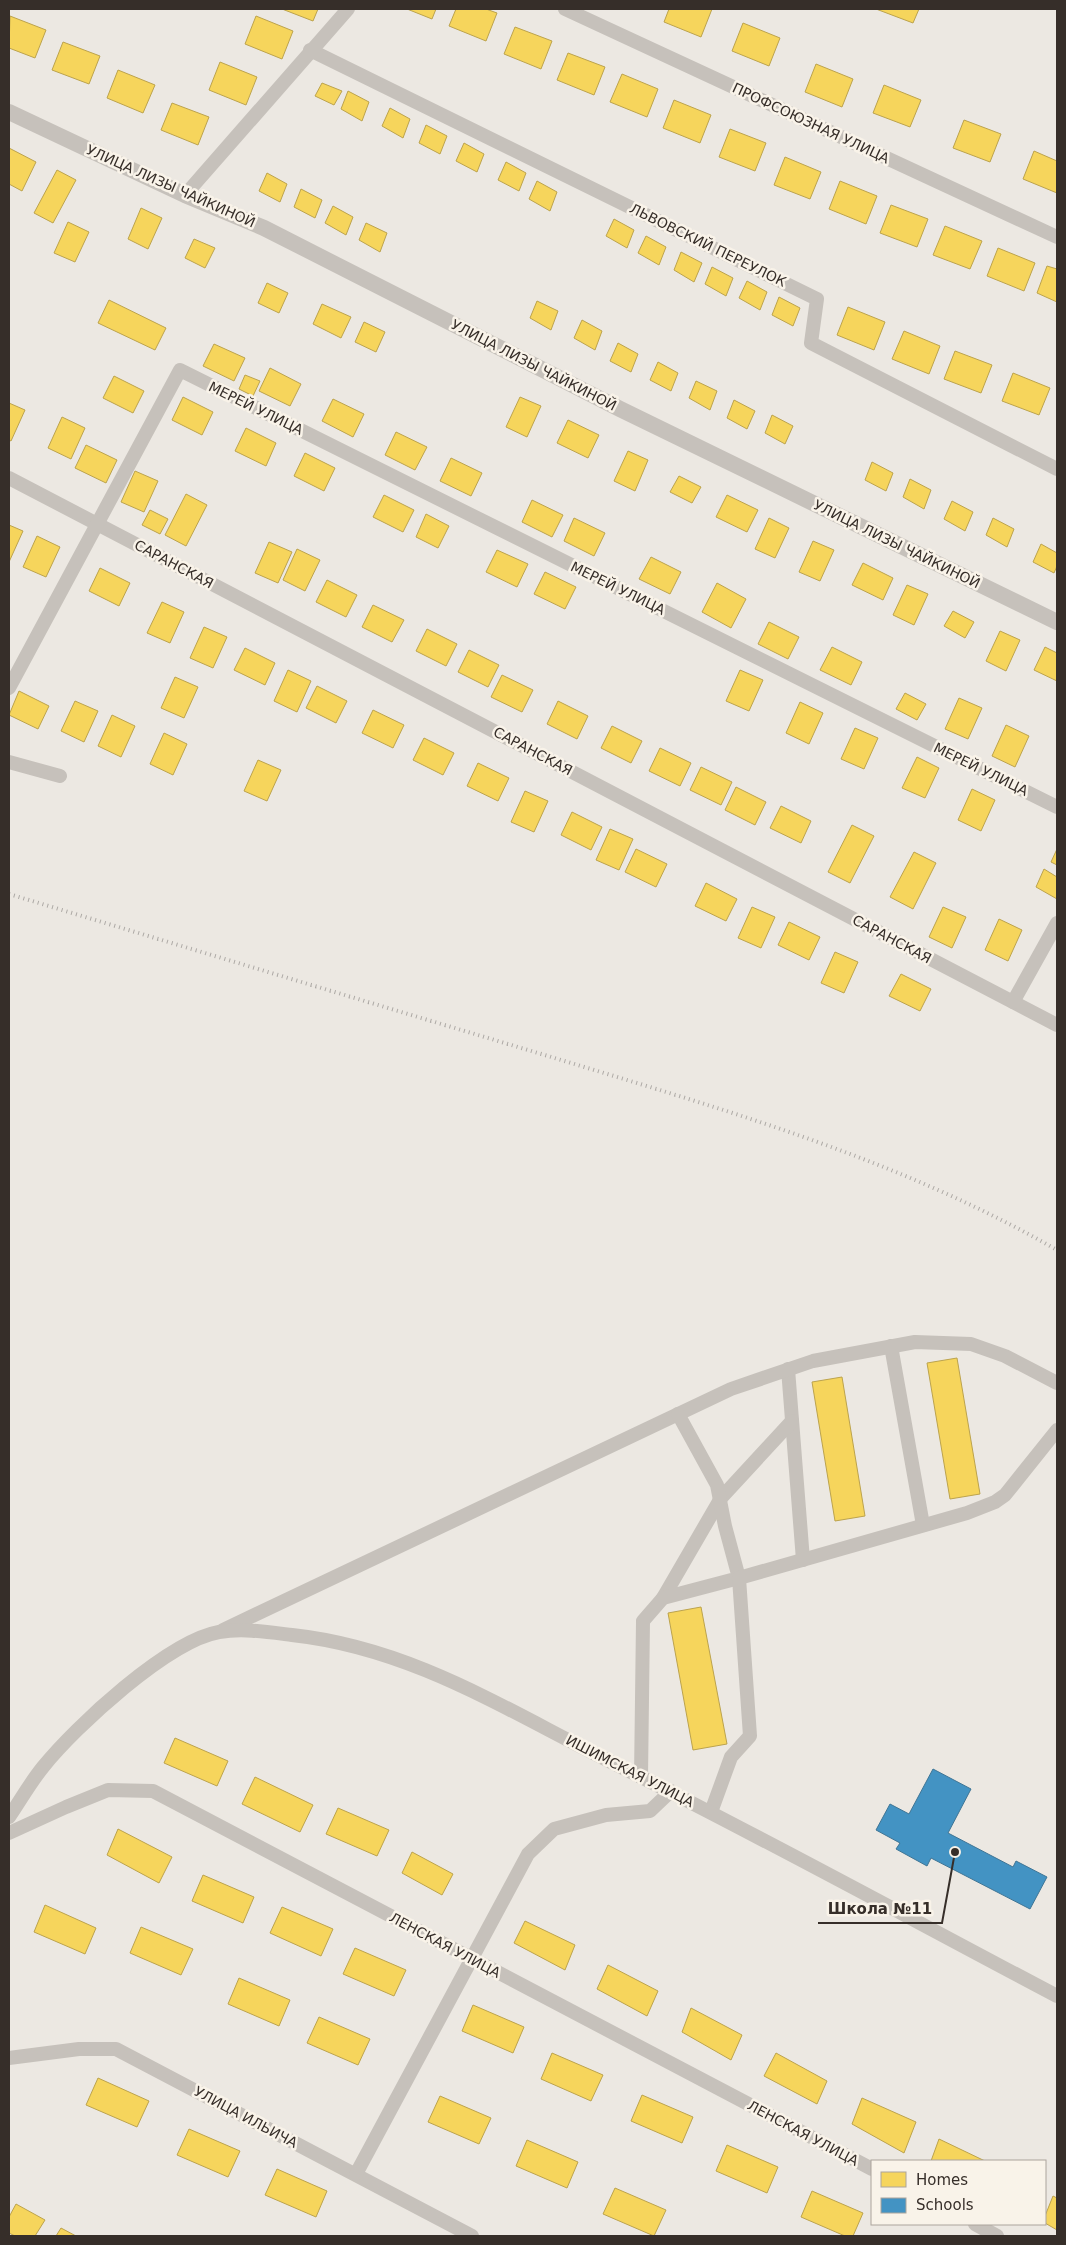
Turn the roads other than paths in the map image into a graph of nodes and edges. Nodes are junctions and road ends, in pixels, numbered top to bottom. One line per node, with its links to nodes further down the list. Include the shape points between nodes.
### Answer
1 (348, 9): 3 (street)
2 (565, 9): 6 (street, ПРОФСОЮЗНАЯ УЛИЦА)
3 (310, 50): 5 (street); 7 (street, ЛЬВОВСКИЙ ПЕРЕУЛОК, via 817,299 811,343)
4 (9, 112): 5 (street, УЛИЦА ЛИЗЫ ЧАЙКИНОЙ)
5 (185, 195): 10 (street, УЛИЦА ЛИЗЫ ЧАЙКИНОЙ, via 264,228 620,409)
6 (1057, 238)
7 (1057, 469)
8 (9, 478): 9 (street, САРАНСКАЯ)
9 (97, 523): 11 (street); 14 (street, МЕРЕЙ УЛИЦА, via 180,370); 16 (street, САРАНСКАЯ)
10 (1057, 622)
11 (9, 688)
12 (9, 762): 13 (street)
13 (60, 776)
14 (1057, 807)
15 (1057, 923): 16 (street)
16 (1013, 1002): 17 (street, САРАНСКАЯ)
17 (1057, 1025)
18 (892, 1346): 19 (street); 20 (street, via 915,1342 970,1344 1005,1356); 25 (street)
19 (788, 1369): 21 (street, via 730,1389); 22 (street)
20 (1057, 1383)
21 (678, 1414): 24 (street); 29 (street)
22 (792, 1421): 24 (street); 26 (street)
23 (1057, 1430): 25 (street, via 1014,1486 995,1502)
24 (721, 1498): 27 (street); 28 (street)
25 (923, 1525): 26 (street)
26 (803, 1560): 27 (street)
27 (739, 1578): 28 (street); 32 (street, via 750,1736 731,1757)
28 (664, 1598): 30 (street, via 643,1621)
29 (218, 1632): 30 (street, ИШИМСКАЯ УЛИЦА, via 260,1631 329,1639 412,1663 498,1702); 33 (street, ИШИМСКАЯ УЛИЦА, via 180,1647 107,1701 43,1767)
30 (641, 1777): 31 (street, ИШИМСКАЯ УЛИЦА)
31 (671, 1791): 32 (street, ИШИМСКАЯ УЛИЦА); 35 (street, via 650,1811 606,1815 554,1829 528,1854)
32 (711, 1812): 36 (street, ИШИМСКАЯ УЛИЦА)
33 (9, 1817)
34 (9, 1833): 35 (street, ЛЕНСКАЯ УЛИЦА, via 108,1790 153,1791)
35 (470, 1959): 38 (street, ЛЕНСКАЯ УЛИЦА); 39 (street)
36 (1057, 1996)
37 (9, 2058): 39 (street, УЛИЦА ИЛЬИЧА, via 79,2049 116,2049)
38 (871, 2168)
39 (356, 2174): 41 (street, УЛИЦА ИЛЬИЧА)
40 (976, 2225): 42 (street)
41 (472, 2236)
42 (997, 2236)

